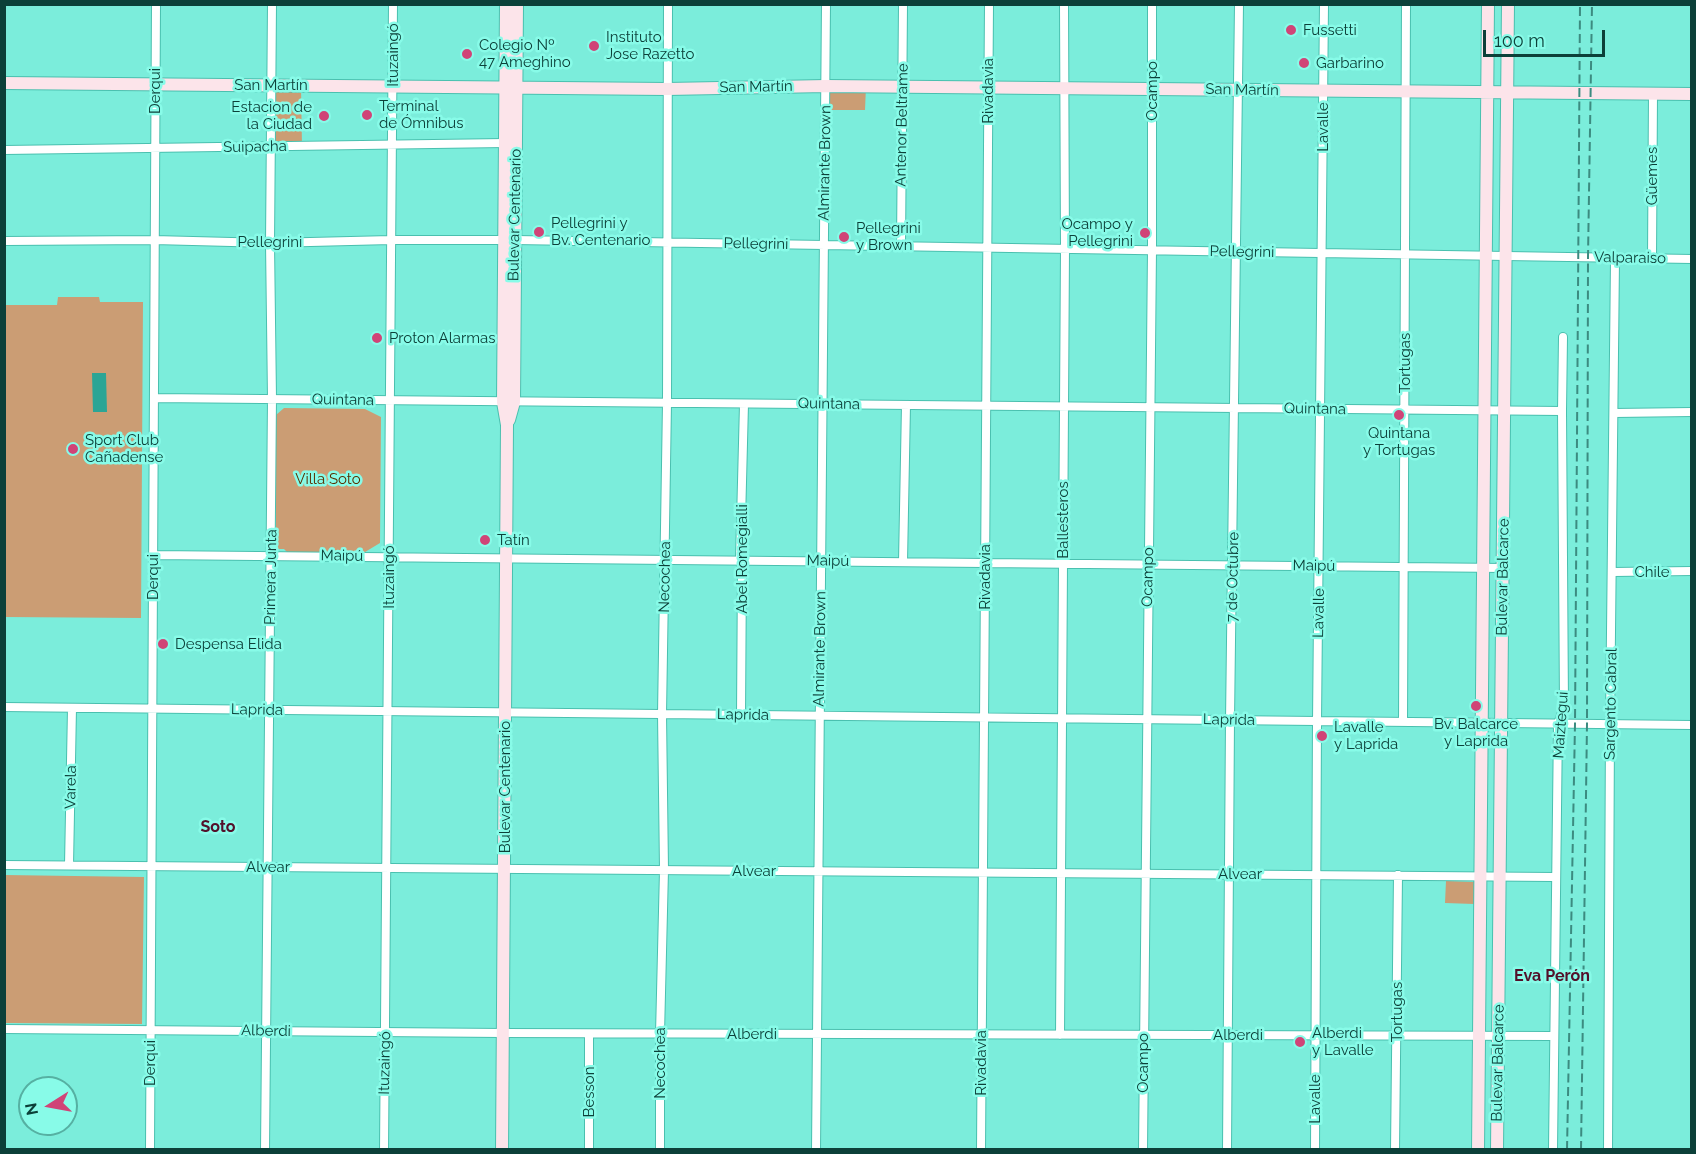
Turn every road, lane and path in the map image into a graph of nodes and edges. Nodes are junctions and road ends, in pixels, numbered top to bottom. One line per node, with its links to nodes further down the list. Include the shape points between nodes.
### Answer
1 (156, 4): 18 (street, Derqui)
2 (272, 4): 19 (street, Primera Junta)
3 (393, 4): 20 (street, Ituzaingó)
4 (506, 4): 22 (main road, Bulevar Centenario)
5 (517, 4): 22 (main road, Bulevar Centenario)
6 (668, 4): 25 (street, Necochea)
7 (826, 4): 21 (street, Almirante Brown)
8 (903, 4): 23 (street, Antenor Beltrame)
9 (989, 4): 24 (street, Rivadavia)
10 (1064, 4): 26 (street, Ballesteros)
11 (1152, 4): 27 (street, Ocampo)
12 (1239, 4): 28 (street, 7 de Octubre)
13 (1324, 4): 29 (street, Lavalle)
14 (1406, 4): 30 (street, Tortugas)
15 (1488, 4): 31 (main road, Bulevar Balcarce)
16 (1508, 4): 32 (main road, Bulevar Balcarce)
17 (4, 83): 18 (main road, San Martín)
18 (155, 84): 19 (main road, San Martín); 38 (street, Derqui)
19 (271, 85): 20 (main road, San Martín); 37 (street, Primera Junta)
20 (393, 86): 22 (main road, San Martín); 36 (street, Ituzaingó)
21 (826, 86): 23 (main road, San Martín); 25 (main road, San Martín); 46 (street, Almirante Brown)
22 (511, 87): 25 (main road, San Martín); 35 (main road, Bulevar Centenario); 42 (main road, Bulevar Centenario)
23 (902, 87): 24 (main road, San Martín); 47 (street, Antenor Beltrame)
24 (988, 87): 26 (main road, San Martín); 48 (street, Rivadavia)
25 (667, 88): 45 (street, Necochea)
26 (1063, 88): 27 (main road, San Martín); 49 (street, Ballesteros)
27 (1152, 89): 28 (main road, San Martín); 50 (street, Ocampo)
28 (1238, 90): 29 (main road, San Martín); 51 (street, 7 de Octubre)
29 (1324, 90): 30 (main road, San Martín); 52 (street, Lavalle)
30 (1406, 91): 31 (main road, San Martín); 53 (street, Tortugas)
31 (1487, 92): 32 (main road, San Martín); 54 (main road, Bulevar Balcarce)
32 (1508, 92): 33 (main road, San Martín); 55 (main road, Bulevar Balcarce)
33 (1653, 93): 34 (main road, San Martín); 57 (street, Güemes)
34 (1692, 94)
35 (505, 143): 36 (street, Suipacha); 42 (main road, Bulevar Centenario)
36 (392, 145): 37 (street, Suipacha); 41 (street, Ituzaingó)
37 (271, 147): 38 (street, Suipacha); 44 (street, Primera Junta)
38 (155, 148): 39 (street, Suipacha); 40 (street, Derqui)
39 (4, 150)
40 (154, 240): 43 (street, Pellegrini); 44 (street, Pellegrini); 60 (street, Derqui)
41 (392, 240): 42 (street, Pellegrini); 44 (street, Pellegrini); 62 (street, Ituzaingó)
42 (510, 240): 45 (street, Pellegrini); 63 (main road, Bulevar Centenario)
43 (4, 241)
44 (270, 243): 61 (street, Primera Junta)
45 (667, 243): 46 (street, Pellegrini); 64 (street, Necochea)
46 (824, 245): 47 (street, Pellegrini); 66 (street, Almirante Brown)
47 (901, 246): 48 (street, Pellegrini)
48 (987, 248): 49 (street, Pellegrini); 68 (street, Rivadavia)
49 (1065, 249): 50 (street, Pellegrini); 69 (street, Ballesteros)
50 (1152, 250): 51 (street, Pellegrini); 70 (street, Ocampo)
51 (1236, 252): 52 (street, Pellegrini); 71 (street, 7 de Octubre)
52 (1322, 253): 53 (street, Pellegrini); 72 (street, Lavalle)
53 (1405, 254): 54 (street, Pellegrini); 73 (street, Tortugas)
54 (1486, 255): 55 (street, Pellegrini); 74 (main road, Bulevar Balcarce)
55 (1507, 256): 56 (street, Valparaiso); 75 (main road, Bulevar Balcarce)
56 (1615, 259): 57 (street, Valparaiso); 78 (street, Sargento Cabral)
57 (1652, 260): 58 (street, Valparaiso)
58 (1692, 260)
59 (1563, 337): 76 (street, Maiztegui)
60 (154, 398): 61 (street, Quintana); 79 (street, Derqui)
61 (272, 399): 62 (street, Quintana); 80 (street, Primera Junta)
62 (390, 400): 63 (street, Quintana); 81 (street, Ituzaingó)
63 (508, 402): 64 (street, Quintana); 82 (main road, Bulevar Centenario)
64 (667, 403): 65 (street, Quintana); 83 (street, Necochea)
65 (744, 404): 66 (street, Quintana); 84 (street, Abel Romegialli)
66 (822, 404): 67 (street, Quintana); 85 (street, Almirante Brown)
67 (906, 405): 68 (street, Quintana); 86 (street)
68 (986, 406): 69 (street, Quintana); 87 (street, Rivadavia)
69 (1064, 407): 70 (street, Quintana); 88 (street, Ballesteros)
70 (1150, 407): 71 (street, Quintana); 89 (street, Ocampo)
71 (1234, 408): 72 (street, Quintana); 90 (street, 7 de Octubre)
72 (1321, 409): 73 (street, Quintana); 91 (street, Lavalle)
73 (1405, 410): 74 (street, Quintana); 92 (street, Tortugas)
74 (1484, 411): 75 (street, Quintana); 93 (main road, Bulevar Balcarce)
75 (1505, 411): 76 (street, Quintana); 94 (main road, Bulevar Balcarce)
76 (1562, 411): 114 (street, Maiztegui, via 1564,707)
77 (1692, 412): 78 (street)
78 (1614, 413): 96 (street, Sargento Cabral)
79 (153, 555): 80 (street, Maipú); 99 (street, Derqui)
80 (271, 556): 81 (street, Maipú); 100 (street, Primera Junta)
81 (389, 557): 82 (street, Maipú); 101 (street, Ituzaingó)
82 (506, 558): 83 (street, Maipú); 102 (main road, Bulevar Centenario)
83 (665, 560): 84 (street, Maipú); 103 (street, Necochea)
84 (740, 560): 85 (street, Maipú); 104 (street, Abel Romegialli)
85 (821, 561): 86 (street, Maipú); 105 (street, Almirante Brown)
86 (903, 562): 87 (street, Maipú)
87 (985, 563): 88 (street, Maipú); 106 (street, Rivadavia)
88 (1063, 563): 89 (street, Maipú); 107 (street, Ballesteros)
89 (1149, 564): 90 (street, Maipú); 108 (street, Ocampo)
90 (1233, 565): 91 (street, Maipú); 109 (street, 7 de Octubre)
91 (1320, 566): 92 (street, Maipú); 110 (street, Lavalle)
92 (1405, 567): 93 (street, Maipú); 111 (street, Tortugas)
93 (1483, 568): 94 (street, Maipú); 112 (main road, Bulevar Balcarce)
94 (1504, 568): 113 (main road, Bulevar Balcarce)
95 (1692, 571): 96 (street, Chile)
96 (1613, 572): 115 (street, Sargento Cabral)
97 (4, 707): 98 (street, Laprida)
98 (72, 708): 99 (street, Laprida); 118 (street, Varela)
99 (152, 709): 100 (street, Laprida); 119 (street, Derqui)
100 (268, 710): 101 (street, Laprida); 120 (street, Primera Junta)
101 (388, 711): 102 (street, Laprida); 121 (street, Ituzaingó)
102 (505, 713): 103 (street, Laprida); 122 (main road, Bulevar Centenario)
103 (662, 714): 104 (street, Laprida); 123 (street, Necochea)
104 (741, 715): 105 (street, Laprida)
105 (819, 716): 106 (street, Laprida); 124 (street, Almirante Brown)
106 (984, 718): 107 (street, Laprida); 125 (street, Rivadavia)
107 (1062, 719): 108 (street, Laprida); 126 (street, Ballesteros)
108 (1146, 720): 109 (street, Laprida); 127 (street, Ocampo)
109 (1230, 720): 110 (street, Laprida); 128 (street, 7 de Octubre)
110 (1317, 721): 111 (street, Laprida); 129 (street, Lavalle)
111 (1403, 722): 112 (street, Laprida)
112 (1481, 723): 113 (street, Laprida); 131 (main road, Bulevar Balcarce)
113 (1502, 723): 114 (street, Laprida); 132 (main road, Bulevar Balcarce)
114 (1557, 724): 115 (street); 133 (street, Maiztegui)
115 (1610, 724): 116 (street); 166 (street, Sargento Cabral)
116 (1692, 725)
117 (4, 865): 118 (street, Alvear)
118 (69, 865): 119 (street, Alvear)
119 (151, 866): 120 (street, Alvear); 135 (street, Derqui)
120 (268, 867): 121 (street, Alvear); 136 (street, Primera Junta)
121 (386, 868): 122 (street, Alvear); 137 (street, Ituzaingó)
122 (504, 868): 123 (street, Alvear); 138 (main road, Bulevar Centenario)
123 (664, 870): 124 (street, Alvear); 140 (street, Necochea)
124 (818, 871): 125 (street, Alvear); 141 (street, Almirante Brown)
125 (983, 872): 126 (street, Alvear); 142 (street, Rivadavia)
126 (1061, 873): 127 (street, Alvear); 143 (street, Ballesteros)
127 (1146, 873): 128 (street, Alvear); 144 (street, Ocampo)
128 (1230, 874): 129 (street, Alvear); 145 (street, 7 de Octubre)
129 (1317, 875): 130 (street, Alvear); 146 (street, Lavalle)
130 (1398, 875): 131 (street, Alvear); 147 (street, Tortugas)
131 (1480, 876): 132 (street, Alvear); 148 (main road, Bulevar Balcarce)
132 (1502, 876): 133 (street, Alvear); 149 (main road, Bulevar Balcarce)
133 (1555, 877): 150 (street, Maiztegui)
134 (4, 1029): 135 (street, Alberdi)
135 (150, 1030): 136 (street, Alberdi); 151 (street, Derqui)
136 (266, 1031): 137 (street, Alberdi); 152 (street, Primera Junta)
137 (385, 1032): 138 (street, Alberdi); 153 (street, Ituzaingó)
138 (503, 1033): 139 (street, Alberdi); 154 (main road, Bulevar Centenario)
139 (589, 1034): 140 (street, Alberdi); 155 (street, Besson)
140 (660, 1034): 141 (street, Alberdi); 156 (street, Necochea)
141 (817, 1034): 142 (street, Alberdi); 157 (street, Almirante Brown)
142 (981, 1035): 143 (street, Alberdi); 158 (street, Rivadavia)
143 (1060, 1035): 144 (street, Alberdi)
144 (1143, 1035): 145 (street, Alberdi); 159 (street, Ocampo)
145 (1228, 1035): 146 (street, Alberdi); 160 (street, 7 de Octubre)
146 (1315, 1036): 147 (street, Alberdi); 161 (street, Lavalle)
147 (1397, 1036): 148 (street, Alberdi); 162 (street, Tortugas)
148 (1479, 1036): 149 (street, Alberdi); 163 (main road, Bulevar Balcarce)
149 (1499, 1036): 150 (street, Alberdi); 164 (main road, Bulevar Balcarce)
150 (1554, 1036): 165 (street, Maiztegui)
151 (150, 1149)
152 (266, 1149)
153 (384, 1149)
154 (502, 1149)
155 (588, 1149)
156 (660, 1149)
157 (816, 1149)
158 (981, 1149)
159 (1143, 1149)
160 (1227, 1149)
161 (1315, 1149)
162 (1395, 1149)
163 (1479, 1149)
164 (1497, 1149)
165 (1552, 1149)
166 (1608, 1149)

